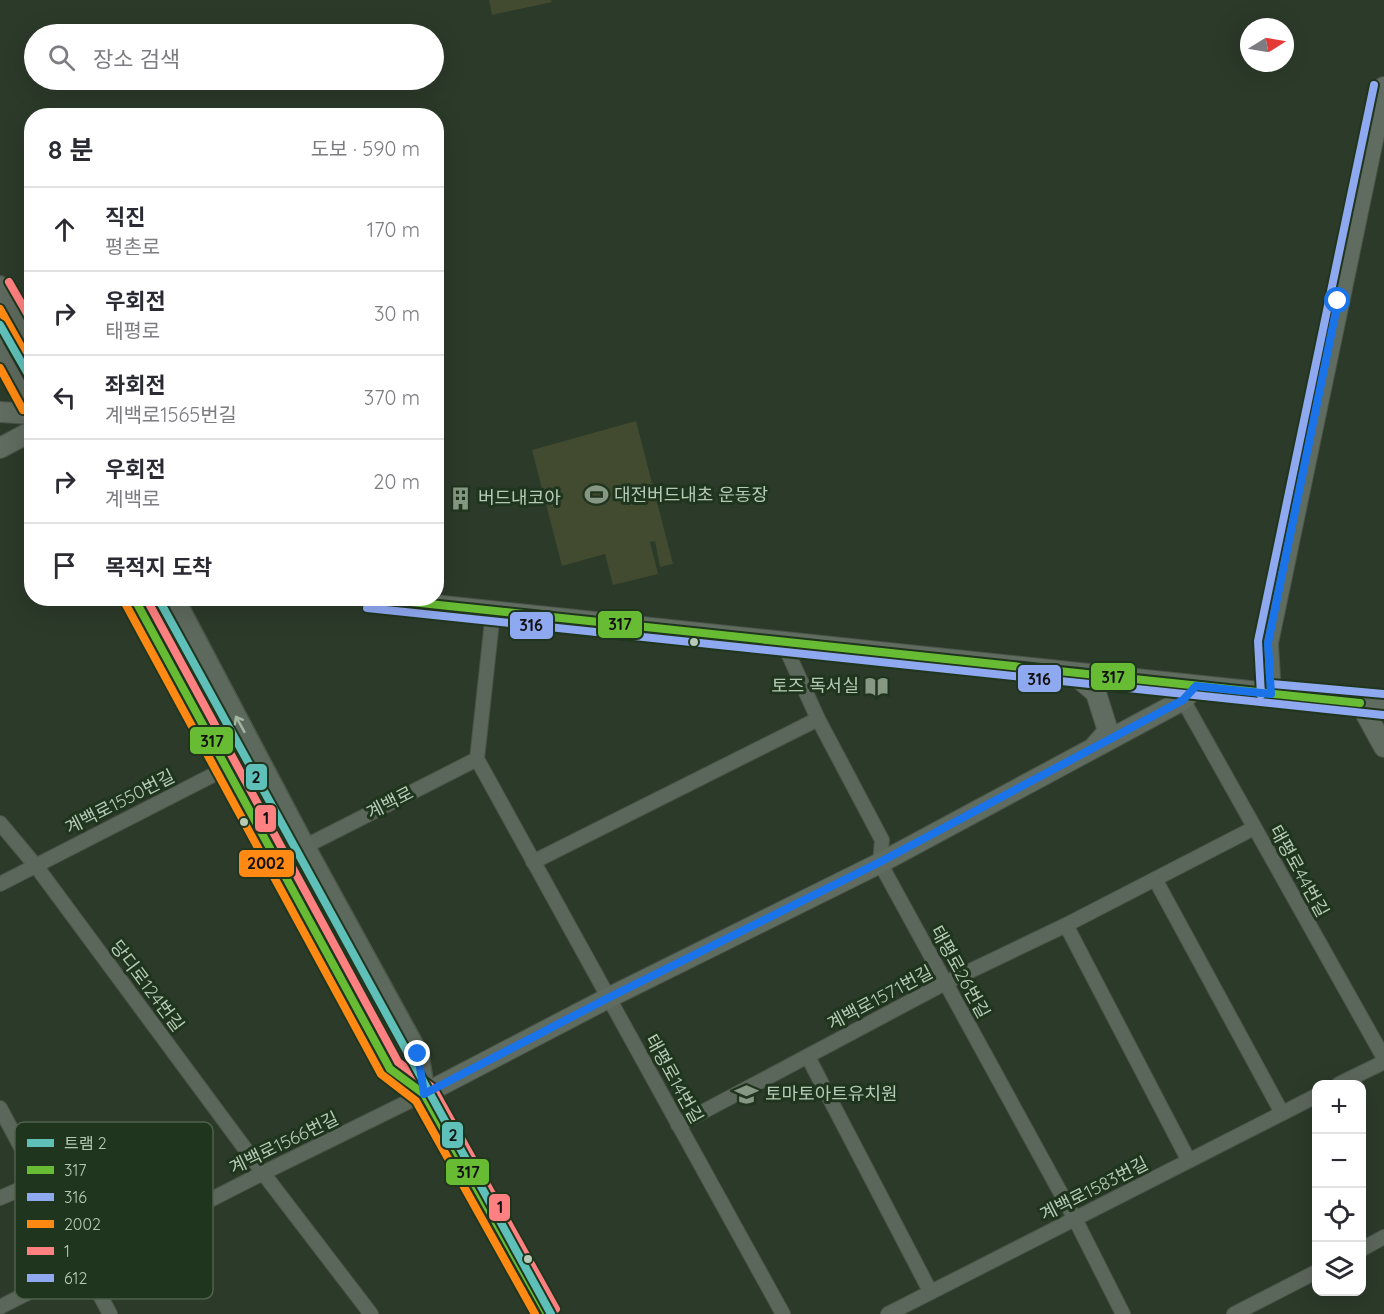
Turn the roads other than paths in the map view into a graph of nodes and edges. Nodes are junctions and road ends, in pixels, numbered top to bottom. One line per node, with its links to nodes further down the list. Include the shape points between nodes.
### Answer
1 (1383, 98): 17 (street, via 1268,643)
2 (0, 287): 3 (main road)
3 (24, 330)
4 (0, 346): 5 (main road)
5 (24, 390)
6 (0, 412): 7 (street)
7 (24, 414)
8 (24, 435): 9 (street)
9 (0, 448)
10 (138, 606): 25 (main road)
11 (177, 606): 23 (main road, one-way to 11)
12 (439, 606): 13 (street)
13 (493, 612): 14 (street); 24 (street)
14 (783, 642): 15 (street); 20 (street, 태평로26번길)
15 (1073, 673): 16 (street); 21 (street, via 1096,693 1108,731)
16 (1189, 693): 17 (street); 21 (street); 27 (street, 태평로44번길)
17 (1271, 694): 18 (street)
18 (1360, 703): 19 (street); 22 (street)
19 (1384, 705)
20 (818, 719): 29 (street); 30 (street, 태평로26번길, via 882,840)
21 (1095, 746): 30 (street)
22 (1384, 747)
23 (256, 753): 25 (street, 계백로1550번길); 28 (main road)
24 (477, 759): 28 (street, 계백로); 29 (street, 태평로14번길)
25 (227, 767): 31 (street, 계백로1550번길); 40 (main road, via 390,1069)
26 (0, 823): 31 (street, 당디로124번길)
27 (1254, 828): 32 (street, 계백로1571번길); 38 (street, 태평로44번길)
28 (304, 847): 40 (main road, via 418,1054)
29 (533, 862): 36 (street, 태평로14번길)
30 (880, 862): 35 (street, 태평로26번길); 36 (street)
31 (36, 866): 33 (street, 계백로1550번길); 47 (street, 당디로124번길)
32 (1155, 879): 34 (street, 계백로1571번길); 43 (street)
33 (0, 884)
34 (1066, 924): 35 (street, 계백로1571번길); 46 (street)
35 (945, 983): 37 (street, 계백로1571번길); 51 (street, 태평로26번길)
36 (608, 998): 40 (street); 44 (street, 태평로14번길)
37 (808, 1057): 44 (street, 계백로1571번길); 55 (street)
38 (1384, 1060): 39 (street)
39 (1346, 1080)
40 (424, 1094): 47 (street, 계백로1566번길); 61 (main road)
41 (1312, 1098): 43 (street, 계백로1583번길)
42 (0, 1108): 45 (street)
43 (1282, 1113): 46 (street, 계백로1583번길)
44 (678, 1125): 62 (street, 태평로14번길)
45 (15, 1136)
46 (1189, 1161): 51 (street, 계백로1583번길)
47 (263, 1173): 50 (street, 계백로1566번길); 60 (street, 당디로124번길)
48 (15, 1191): 49 (street)
49 (0, 1198)
50 (213, 1198)
51 (1075, 1219): 55 (street, 계백로1583번길); 64 (street, 태평로26번길)
52 (1384, 1237): 53 (street)
53 (1366, 1247)
54 (1312, 1275): 65 (street)
55 (930, 1291): 63 (street, 계백로1583번길)
56 (16, 1299): 58 (street, 계백로1566번길)
57 (102, 1299): 59 (street)
58 (0, 1307)
59 (110, 1314)
60 (371, 1314)
61 (547, 1314)
62 (783, 1314)
63 (888, 1314)
64 (1123, 1314)
65 (1234, 1314)

